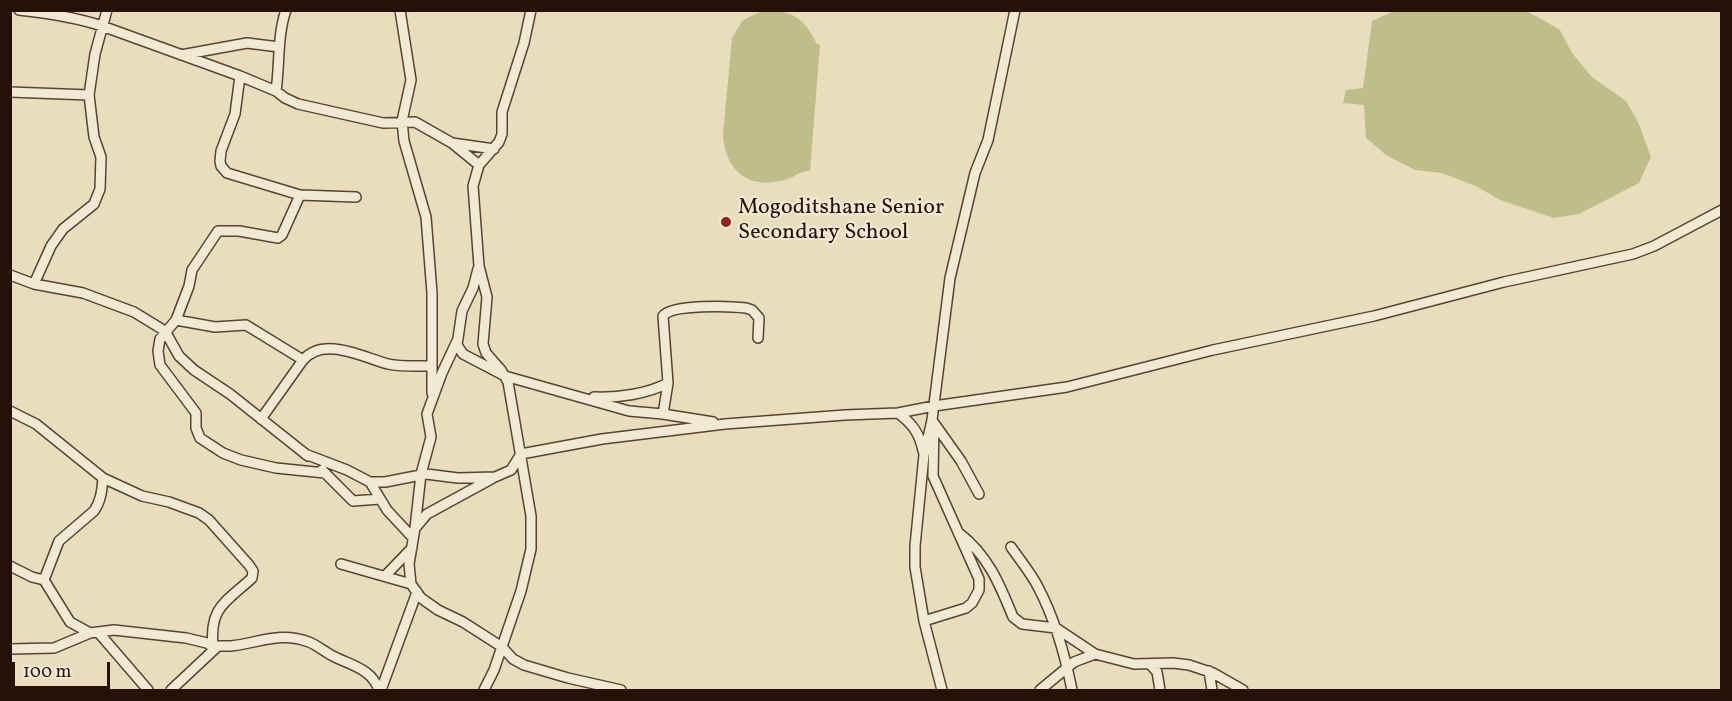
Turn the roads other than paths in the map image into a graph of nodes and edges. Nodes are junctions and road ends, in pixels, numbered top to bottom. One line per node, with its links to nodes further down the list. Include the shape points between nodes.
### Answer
1 (19, 10): 7 (street, via 80,19)
2 (107, 10): 7 (street)
3 (286, 10): 8 (street)
4 (400, 10): 14 (street, via 411,80)
5 (531, 10): 16 (street, via 502,112 502,134)
6 (1015, 10): 34 (street, via 988,140 975,173 950,278)
7 (102, 27): 9 (street); 13 (street)
8 (279, 47): 9 (street, via 247,43); 11 (street)
9 (179, 55): 10 (street)
10 (240, 76): 11 (street); 18 (street, via 236,114 221,151 221,166 227,173)
11 (276, 91): 14 (street, via 298,104 383,123)
12 (10, 92): 13 (street)
13 (89, 95): 23 (street, via 100,156 100,189 94,204 63,229 51,246)
14 (402, 122): 15 (street, via 415,122); 29 (street, via 426,217 432,293)
15 (452, 143): 16 (street); 17 (street)
16 (494, 148): 17 (street)
17 (479, 165): 21 (street, via 473,186)
18 (300, 195): 19 (street); 24 (street, via 278,238 218,231 192,270)
19 (356, 196)
20 (1722, 210): 34 (street, via 1633,254 1212,350 1098,380)
21 (479, 266): 27 (street, via 462,311); 30 (street, via 487,297 484,349)
22 (10, 275): 23 (street)
23 (34, 284): 25 (street, via 94,296 134,312)
24 (176, 320): 25 (street); 28 (street, via 215,327 246,325)
25 (165, 331): 38 (street, via 179,356 194,370); 44 (street, via 159,339 159,364 196,413 200,438 241,460)
26 (758, 338): 31 (street, via 759,318 746,308 668,310 662,318)
27 (457, 341): 30 (street, via 464,354); 33 (street)
28 (303, 360): 29 (street, via 309,353 335,348 390,364); 38 (street)
29 (431, 366): 33 (street)
30 (505, 376): 32 (street); 42 (street)
31 (668, 383): 32 (street, via 656,389 605,398); 37 (street)
32 (580, 397): 37 (street, via 629,411)
33 (432, 401): 45 (street, via 426,418 430,443)
34 (934, 406): 36 (street); 39 (street)
35 (10, 411): 48 (street, via 36,424)
36 (898, 413): 40 (street); 43 (street, via 918,433)
37 (663, 414): 40 (street)
38 (261, 419): 41 (street)
39 (933, 422): 43 (street); 46 (street); 50 (street)
40 (725, 424): 42 (street)
41 (305, 454): 44 (street); 49 (street)
42 (522, 454): 47 (street, via 510,470); 63 (street, via 531,516 531,549)
43 (924, 455): 46 (street); 60 (street, via 914,557)
44 (325, 473): 51 (street, via 353,501)
45 (421, 474): 47 (street); 49 (street); 53 (street)
46 (933, 476): 52 (street)
47 (495, 477): 53 (street, via 427,514)
48 (103, 478): 58 (street, via 98,506 59,541); 64 (street, via 142,496 199,513 251,568 252,578 214,617)
49 (370, 482): 51 (street)
50 (979, 494)
51 (380, 499): 53 (street)
52 (959, 533): 60 (street, via 977,572 979,590 966,608); 61 (street, via 992,570 1015,620)
53 (414, 538): 57 (street); 59 (street, via 409,564)
54 (1011, 548): 61 (street, via 1038,586)
55 (341, 564): 57 (street)
56 (10, 566): 58 (street)
57 (385, 576): 59 (street)
58 (44, 580): 62 (street, via 70,622)
59 (414, 588): 63 (street, via 438,610); 72 (street)
60 (924, 621): 75 (street)
61 (1056, 628): 66 (street); 68 (street)
62 (94, 633): 64 (street, via 114,630 186,638); 65 (street, via 54,648); 70 (street)
63 (502, 647): 73 (street); 74 (street, via 524,665)
64 (214, 648): 71 (street); 72 (street, via 265,638 307,641 364,670)
65 (10, 649)
66 (1095, 654): 67 (street); 68 (street)
67 (1150, 664): 69 (street, via 1182,663); 78 (street, via 1157,672)
68 (1068, 668): 76 (street); 77 (street)
69 (1209, 672): 79 (street); 80 (street)
70 (148, 690)
71 (171, 690)
72 (380, 690)
73 (484, 690)
74 (621, 690)
75 (942, 690)
76 (1040, 690)
77 (1072, 690)
78 (1160, 690)
79 (1212, 690)
80 (1243, 690)

